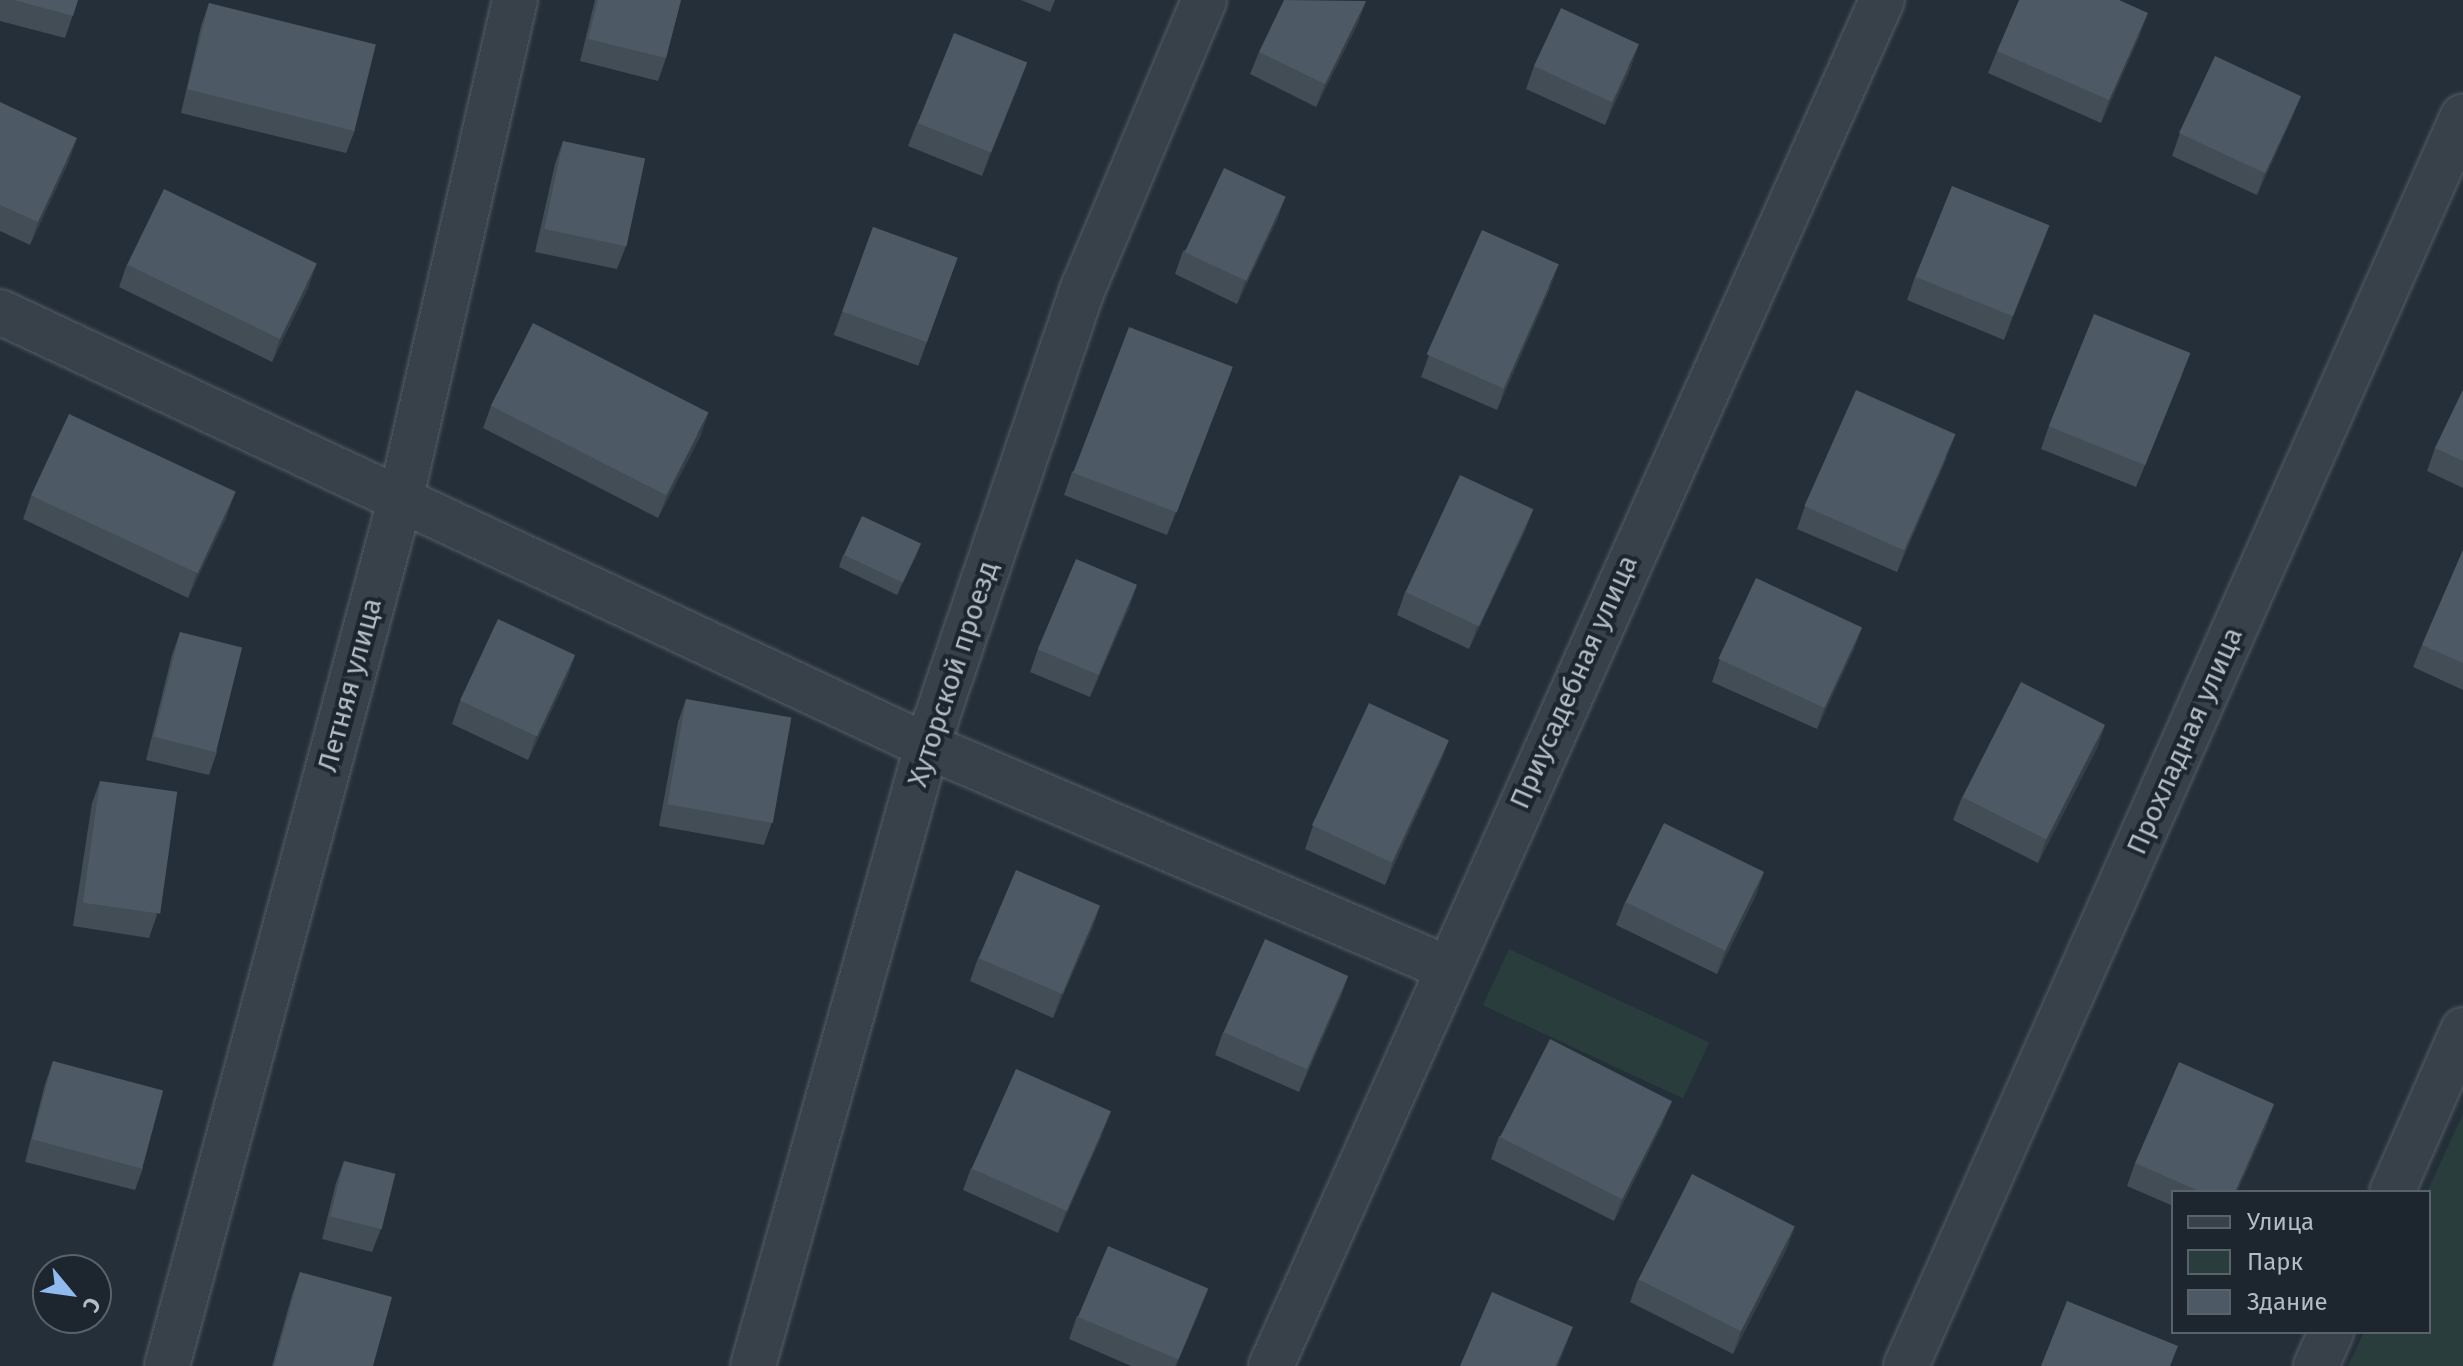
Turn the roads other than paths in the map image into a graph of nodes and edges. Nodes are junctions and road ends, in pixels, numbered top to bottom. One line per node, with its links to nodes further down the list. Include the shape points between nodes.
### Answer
1 (515, 0): 6 (street, Летняя улица)
2 (1204, 0): 7 (street, Хуторской проезд, via 1084,286)
3 (1882, 0): 8 (street, Приусадебная улица)
4 (2463, 116): 15 (street, Прохладная улица)
5 (0, 312): 6 (street)
6 (401, 497): 7 (street); 12 (street, Летняя улица)
7 (927, 746): 8 (street); 13 (street, Хуторской проезд)
8 (1445, 967): 14 (street, Приусадебная улица)
9 (2463, 1030): 10 (street)
10 (2393, 1190)
11 (2330, 1334): 16 (street)
12 (167, 1366)
13 (753, 1366)
14 (1271, 1366)
15 (1906, 1366)
16 (2316, 1366)

